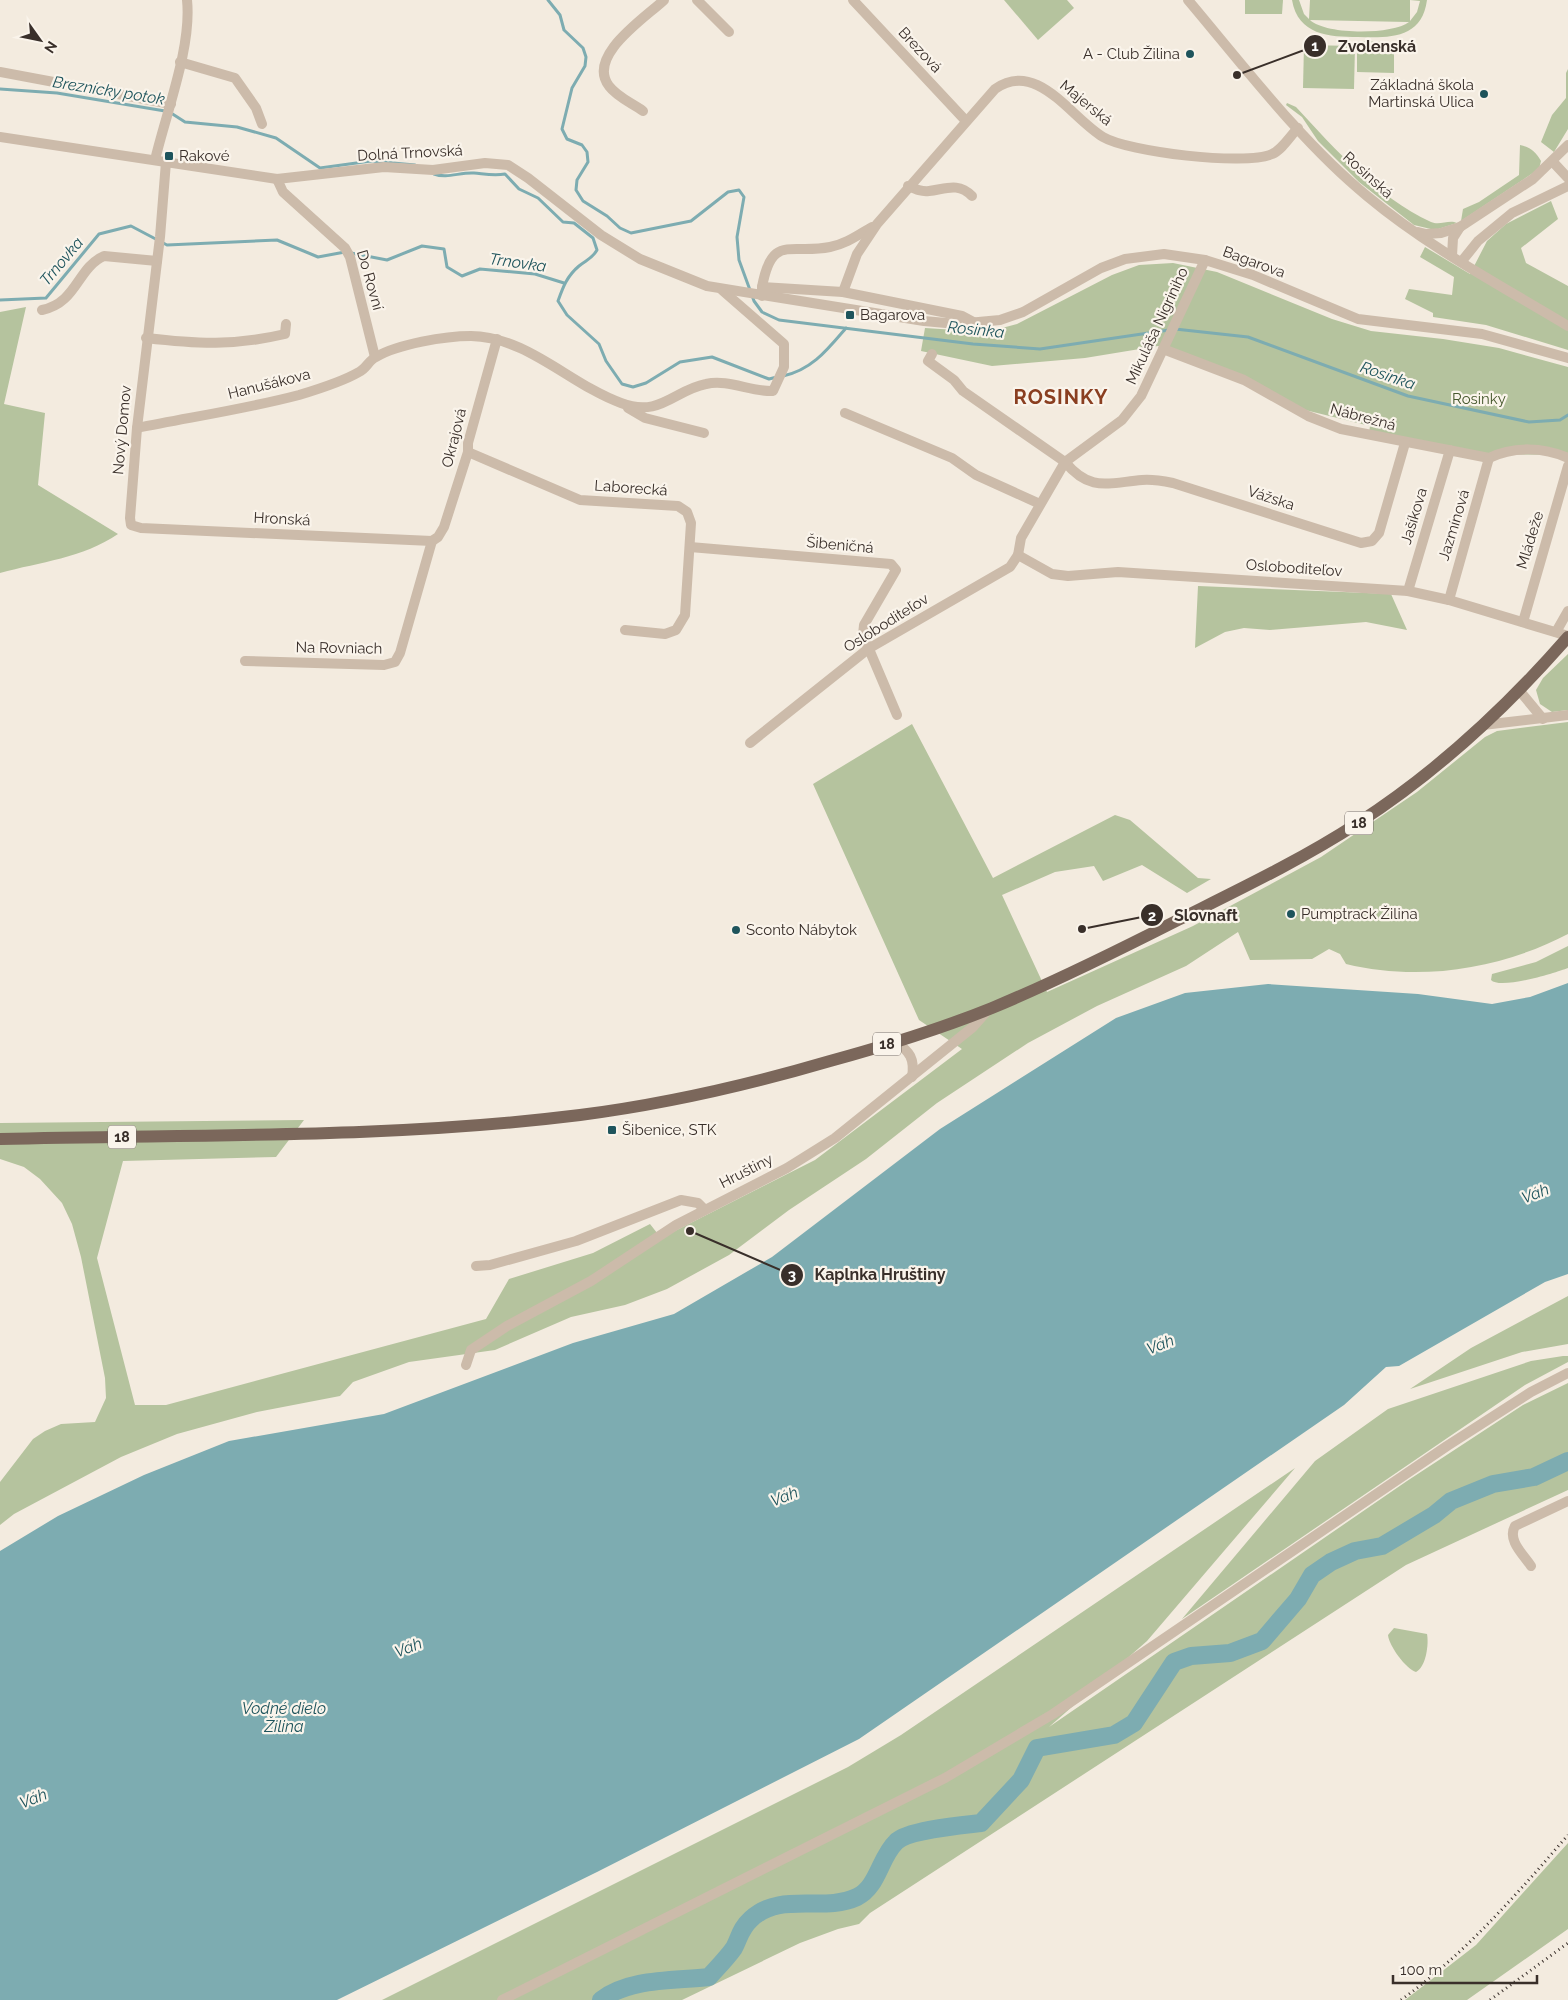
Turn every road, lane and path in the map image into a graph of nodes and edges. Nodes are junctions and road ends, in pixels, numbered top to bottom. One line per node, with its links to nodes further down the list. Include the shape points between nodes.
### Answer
1 (187, 0): 7 (street)
2 (664, 0): 10 (street, via 612,47 603,67 608,85 616,94)
3 (697, 0): 6 (street)
4 (853, 0): 11 (street, Brezová)
5 (1188, 0): 13 (street, Rosinská)
6 (729, 32)
7 (180, 62): 9 (street); 12 (street, via 234,78 256,108)
8 (0, 72): 9 (street)
9 (169, 109): 16 (street)
10 (643, 111)
11 (966, 121): 13 (street, Majerská, via 994,89 1010,81 1024,80 1055,96 1103,137 1143,149 1219,158 1266,156 1274,154); 21 (street, Majerská)
12 (262, 124)
13 (1298, 128): 26 (street, Rosinská, via 1365,195)
14 (0, 138): 16 (street, Dolná Trnovská)
15 (1568, 145): 18 (street)
16 (155, 160): 17 (street, Dolná Trnovská)
17 (166, 162): 20 (street, Dolná Trnovská); 29 (street, Nový Domov)
18 (1553, 162): 19 (street); 25 (street)
19 (1568, 178)
20 (276, 179): 31 (street, Dolná Trnovská, via 384,167 433,170 485,163 508,165 601,235 640,259); 42 (street, Do Rovní, via 283,192 347,252)
21 (908, 186): 23 (street, via 928,191 957,186); 24 (street, Majerská)
22 (1568, 186): 30 (street, via 1512,213 1478,241)
23 (972, 196)
24 (877, 224): 32 (street, Majerská, via 857,254); 33 (street, Majerská, via 850,241 829,247 791,248 777,252 770,259)
25 (1460, 228): 26 (street, via 1426,234); 27 (street, via 1453,238)
26 (1412, 230): 27 (street, Rosinská)
27 (1452, 256): 30 (street, Rosinská)
28 (1205, 260): 36 (street, Bagarova, via 1164,254 1125,259 1101,268 1023,312); 40 (street, Mikuláša Nigriniho); 43 (street, Bagarova, via 1253,275 1358,319 1482,334)
29 (157, 261): 34 (street, via 104,256 62,303); 38 (street, Nový Domov)
30 (1462, 262): 37 (street, Rosinská)
31 (722, 290): 33 (street, Dolná Trnovská); 44 (street, Hanušákova, via 784,344 784,367 773,391 764,392 729,383 705,384 661,405 640,407)
32 (843, 292): 33 (street); 36 (street, via 962,316)
33 (761, 293): 36 (street, Bagarova, via 924,321)
34 (42, 310)
35 (286, 324): 38 (street, via 285,334 250,342)
36 (975, 324)
37 (1568, 326)
38 (146, 338): 46 (street, Nový Domov)
39 (497, 339): 42 (street, Hanušákova, via 470,336 420,341); 44 (street, Hanušákova, via 525,350); 50 (street, Okrajová)
40 (1163, 348): 48 (street, Nábrežná, via 1244,380 1308,416 1341,429); 53 (street, Mikuláša Nigriniho, via 1141,396 1122,420)
41 (932, 354): 53 (street, via 928,360 963,391)
42 (375, 357): 46 (street, Hanušákova, via 361,372 300,394)
43 (1568, 358)
44 (621, 403): 47 (street, Hanušákova, via 645,418)
45 (845, 413): 55 (street, via 952,458 976,475)
46 (137, 428): 56 (street, Nový Domov)
47 (704, 433)
48 (1405, 443): 49 (street, Nábrežná); 53 (street, Vážska, via 1379,533 1372,541 1362,543 1173,483 1144,480 1093,484 1073,472)
49 (1450, 450): 51 (street, Nábrežná); 60 (street, Jašíkova)
50 (468, 452): 57 (street, Okrajová, via 444,527); 58 (street, Laborecká, via 580,500 678,506 687,512 691,522)
51 (1489, 458): 52 (street, Nábrežná, via 1543,449); 61 (street, Jazmínová)
52 (1568, 458)
53 (1065, 462): 55 (street, Osloboditeľov)
54 (1568, 466): 63 (street, Mládeže)
55 (1040, 504): 59 (street, Osloboditeľov, via 1021,538)
56 (131, 525): 57 (street, Hronská, via 140,528)
57 (432, 541): 67 (street, Na Rovniach, via 396,662 384,665)
58 (690, 547): 64 (street, Laborecká, via 685,615 676,630 665,634); 66 (street, Šibeničná, via 891,564 896,570 864,625 863,635)
59 (1018, 555): 60 (street, Osloboditeľov, via 1052,574 1068,576 1118,572); 66 (street, Osloboditeľov, via 1010,567)
60 (1408, 591): 61 (street, Osloboditeľov)
61 (1449, 600): 63 (street, Osloboditeľov)
62 (1568, 611): 65 (street)
63 (1522, 622): 65 (street, Osloboditeľov)
64 (625, 630)
65 (1564, 637): 68 (main road, 18)
66 (868, 649): 69 (street); 73 (street, Osloboditeľov)
67 (245, 661)
68 (1519, 690): 71 (street); 72 (main road, 18)
69 (897, 715)
70 (1568, 715): 71 (street)
71 (1542, 719): 72 (street)
72 (1483, 725): 74 (main road, 18, via 1389,802 1296,860 1134,942)
73 (750, 743)
74 (989, 1009): 75 (main road, 18); 76 (street, Hruštiny, via 973,1027)
75 (895, 1042): 76 (street, via 910,1054); 77 (main road, 18, via 783,1075 703,1094 537,1120 373,1132)
76 (912, 1077): 78 (street, Hruštiny, via 835,1138 787,1168)
77 (0, 1139)
78 (704, 1209): 79 (street, via 698,1203 681,1200 576,1241); 80 (street, Hruštiny, via 591,1281 507,1326 471,1350)
79 (476, 1266)
80 (466, 1365)
81 (1568, 1373): 84 (street, via 1531,1392 1447,1446 999,1748)
82 (1568, 1501): 83 (street, via 1515,1526 1513,1539)
83 (1531, 1566)
84 (502, 2000)

